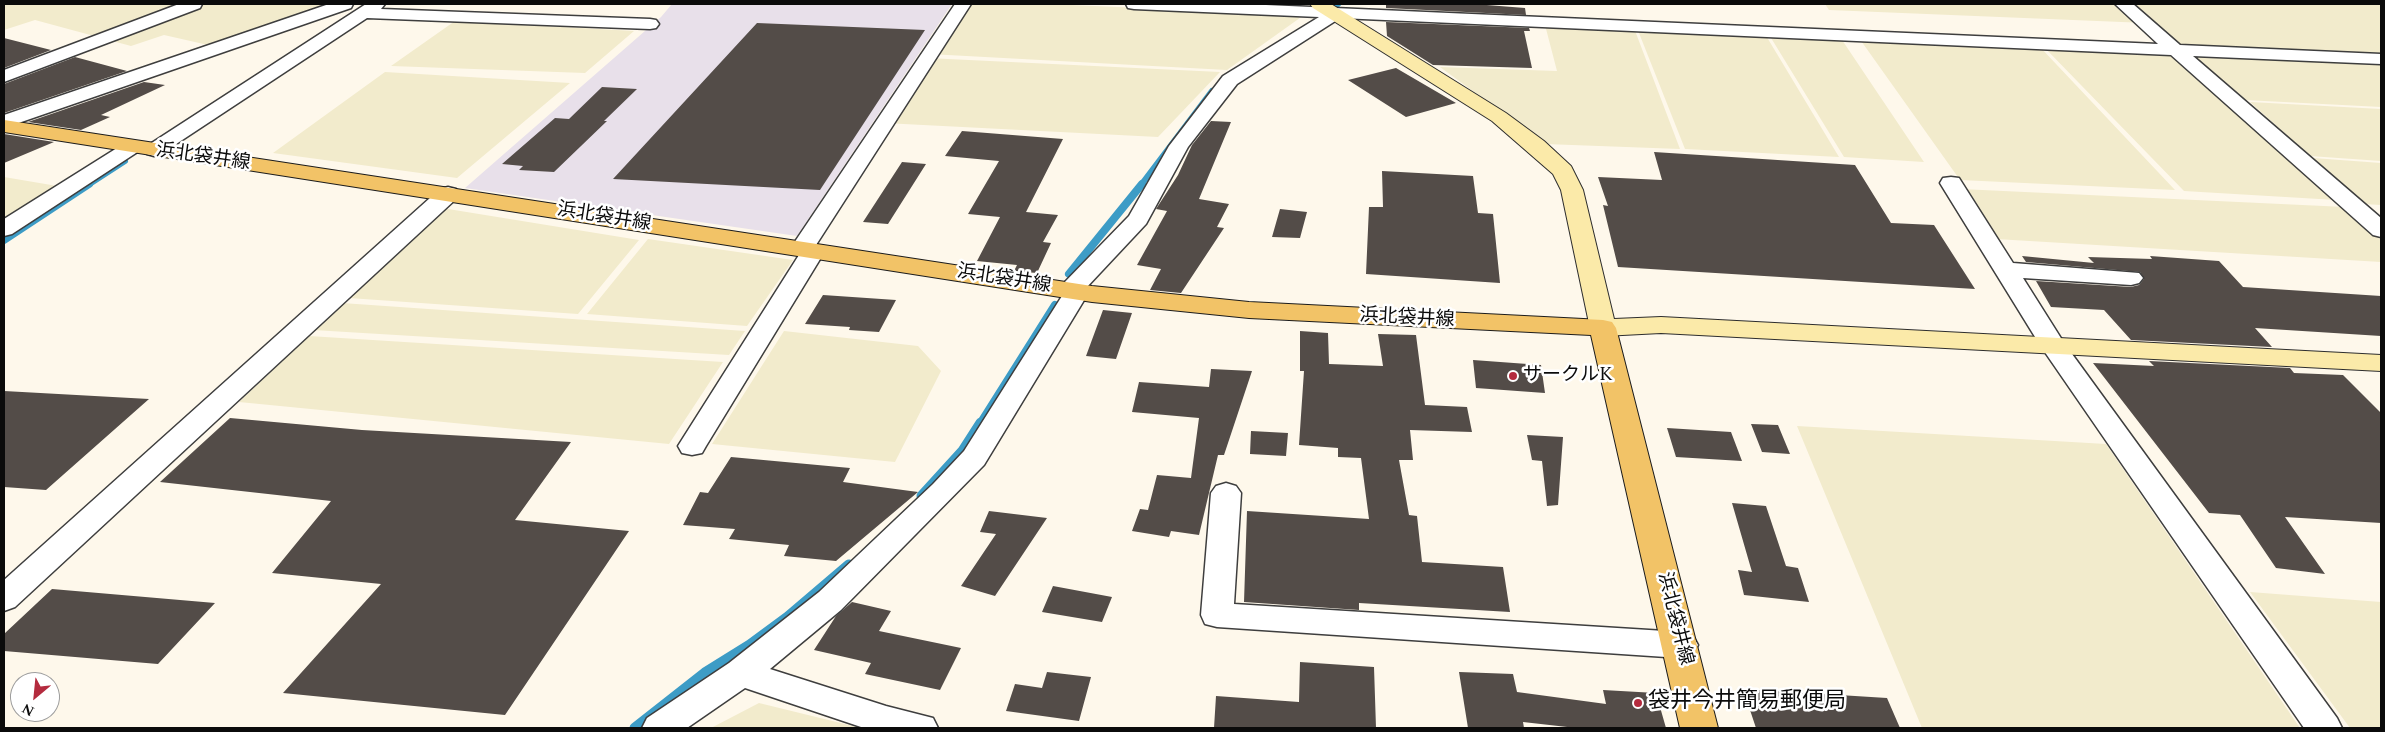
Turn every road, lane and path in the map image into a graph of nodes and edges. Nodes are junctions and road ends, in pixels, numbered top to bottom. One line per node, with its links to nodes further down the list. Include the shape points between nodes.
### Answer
1 (194, 4): 12 (street)
2 (345, 4): 13 (street)
3 (963, 4): 20 (street)
4 (1134, 4): 7 (street)
5 (2123, 4): 10 (street)
6 (370, 8): 9 (street); 15 (street)
7 (1328, 10): 8 (street); 23 (street, via 1230,80 1179,146 1138,219); 24 (street, via 1498,118 1563,171 1572,190)
8 (1530, 12): 10 (street)
9 (650, 24)
10 (2178, 50): 11 (street); 19 (street)
11 (2381, 60)
12 (4, 76)
13 (4, 122)
14 (4, 126): 15 (main road, 浜北袋井線)
15 (143, 149): 17 (main road, 浜北袋井線); 18 (street)
16 (1951, 183): 21 (street)
17 (448, 194): 20 (main road, 浜北袋井線); 29 (street)
18 (4, 230)
19 (2381, 230)
20 (808, 250): 23 (main road, 浜北袋井線); 27 (street)
21 (2006, 270): 22 (street); 25 (street)
22 (2130, 278)
23 (1073, 291): 24 (main road, 浜北袋井線, via 1249,310); 31 (street, via 974,458 830,601)
24 (1603, 328): 25 (street, via 1661,325); 30 (main road, 浜北袋井線)
25 (2054, 345): 26 (street); 35 (street)
26 (2381, 363)
27 (692, 446)
28 (1226, 493): 30 (street, via 1217,615)
29 (4, 598)
30 (1681, 645): 34 (main road, 浜北袋井線)
31 (741, 673): 32 (street); 33 (street, via 886,721)
32 (660, 728)
33 (920, 728)
34 (1699, 728)
35 (2324, 728)

